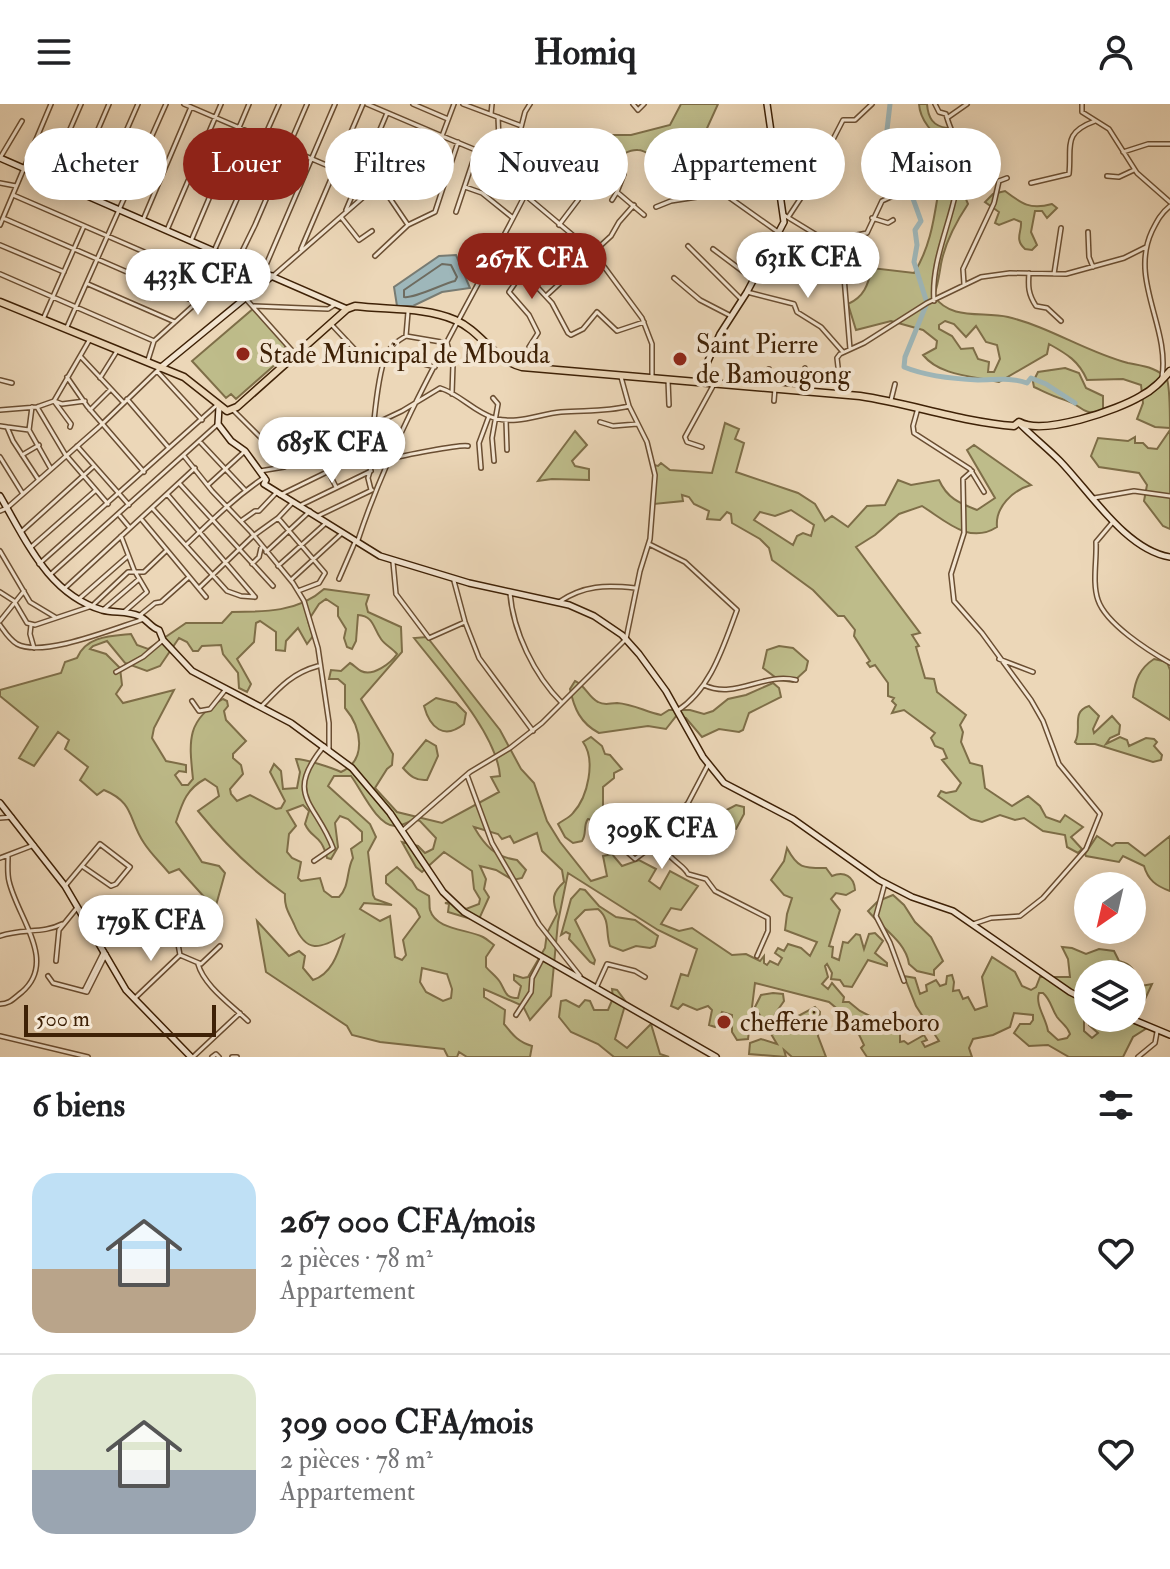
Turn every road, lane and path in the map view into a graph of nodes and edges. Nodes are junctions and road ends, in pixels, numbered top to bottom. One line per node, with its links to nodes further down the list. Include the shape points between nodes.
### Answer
1 (51, 104): 35 (street)
2 (81, 104): 36 (street)
3 (109, 104): 37 (street)
4 (138, 104): 38 (street)
5 (166, 104): 91 (street)
6 (184, 104): 25 (street)
7 (221, 104): 29 (street)
8 (249, 104): 39 (street)
9 (279, 104): 40 (street)
10 (307, 104): 41 (street)
11 (335, 104): 57 (street)
12 (365, 104): 26 (street); 42 (street)
13 (413, 104): 31 (street)
14 (454, 104): 31 (street)
15 (463, 104): 27 (street)
16 (492, 104): 27 (street)
17 (530, 104): 34 (street)
18 (633, 104): 19 (street, via 638,110)
19 (644, 104)
20 (767, 104): 48 (street)
21 (872, 104): 49 (street, via 855,120 843,120)
22 (935, 104): 30 (street)
23 (967, 104): 30 (street)
24 (1082, 104): 33 (street, via 1082,112)
25 (193, 106): 29 (street); 99 (street)
26 (387, 112): 43 (street); 44 (street)
27 (491, 114): 28 (street)
28 (498, 117): 34 (street); 46 (street)
29 (217, 118): 39 (street); 106 (street)
30 (947, 118): 145 (street, via 958,147 958,177 936,264)
31 (448, 119): 45 (street)
32 (22, 121): 55 (street)
33 (1095, 121): 54 (street, via 1109,129); 65 (street, via 1071,138 1069,174)
34 (521, 125): 47 (street)
35 (41, 128)
36 (71, 128)
37 (99, 128)
38 (128, 128)
39 (240, 128)
40 (269, 128)
41 (297, 128)
42 (354, 128)
43 (380, 128)
44 (423, 128)
45 (445, 128)
46 (498, 128)
47 (520, 128)
48 (771, 128)
49 (839, 128)
50 (454, 140): 51 (street)
51 (458, 142): 53 (street); 102 (street, via 435,212)
52 (1170, 144): 54 (street)
53 (470, 146)
54 (1123, 152): 60 (street)
55 (0, 158): 59 (street)
56 (309, 158): 57 (street)
57 (312, 159): 58 (street); 128 (street)
58 (325, 165)
59 (24, 168): 66 (street)
60 (1134, 170): 62 (street); 86 (street)
61 (470, 172): 67 (street)
62 (1107, 176)
63 (1007, 178): 137 (street, via 999,181 963,269)
64 (0, 183): 66 (street)
65 (1031, 183)
66 (16, 186): 69 (street)
67 (465, 187): 92 (street); 96 (street, via 482,193)
68 (325, 193): 120 (street)
69 (13, 195): 89 (street); 104 (street)
70 (96, 200): 91 (street)
71 (209, 200): 112 (street)
72 (237, 200): 119 (street)
73 (265, 200): 125 (street)
74 (350, 200): 93 (street)
75 (360, 200): 93 (street)
76 (391, 200): 102 (street)
77 (522, 200): 96 (street)
78 (531, 200): 103 (street)
79 (578, 200): 103 (street)
80 (627, 200): 88 (street)
81 (675, 200): 90 (street)
82 (733, 200): 108 (street)
83 (782, 200): 97 (street)
84 (798, 200): 97 (street)
85 (884, 200): 98 (street)
86 (1170, 204): 115 (street)
87 (0, 205): 89 (street)
88 (634, 205): 94 (street); 121 (street)
89 (8, 206): 95 (street)
90 (656, 207)
91 (119, 210): 99 (street); 110 (street)
92 (456, 212)
93 (343, 215): 107 (street, via 359,240); 120 (street)
94 (644, 215)
95 (3, 218): 101 (street); 117 (street)
96 (513, 218): 122 (street)
97 (785, 218): 108 (street); 116 (street)
98 (872, 218): 100 (street); 116 (street, via 867,233 857,235 846,251)
99 (143, 220): 106 (street)
100 (893, 220)
101 (0, 225)
102 (408, 225): 123 (street)
103 (559, 225): 111 (street)
104 (84, 226): 110 (street); 117 (street)
105 (1061, 228): 131 (street)
106 (167, 230): 112 (street)
107 (372, 231)
108 (778, 232): 134 (street)
109 (1088, 232): 126 (street)
110 (108, 236): 124 (street); 136 (street)
111 (573, 236): 121 (street); 140 (street, via 543,267 535,263 525,274)
112 (191, 241): 119 (street)
113 (0, 245): 127 (street)
114 (688, 246): 143 (street)
115 (1146, 247): 126 (street); 184 (street, via 1145,279 1160,335)
116 (838, 248): 164 (street, via 833,268 845,279)
117 (74, 249): 124 (street); 127 (street)
118 (713, 249): 134 (street)
119 (214, 251): 125 (street)
120 (300, 253): 132 (street)
121 (594, 253): 140 (street); 157 (street)
122 (495, 255): 154 (street); 172 (street, via 520,276 509,292 538,333 529,347)
123 (375, 256)
124 (98, 260): 135 (street); 146 (street)
125 (238, 261): 128 (street); 136 (street)
126 (1093, 267): 131 (street)
127 (64, 272): 141 (street)
128 (263, 272): 132 (street); 138 (street)
129 (1029, 273): 131 (street); 137 (street, via 994,274); 155 (street, via 1027,285 1036,306)
130 (0, 274): 141 (street)
131 (1054, 274)
132 (273, 276): 138 (street); 147 (street)
133 (674, 278): 152 (street)
134 (753, 279): 139 (street)
135 (88, 284): 149 (street); 156 (street)
136 (218, 284): 146 (street)
137 (964, 284): 145 (street)
138 (252, 290): 142 (street)
139 (747, 292): 143 (street); 166 (street, via 794,304)
140 (546, 296): 157 (street, via 571,335 597,312 617,331)
141 (53, 297): 149 (street); 153 (street)
142 (244, 297): 148 (street); 173 (street)
143 (741, 299): 152 (street)
144 (0, 300): 153 (main road); 159 (main road)
145 (934, 301): 164 (street)
146 (196, 302): 156 (street)
147 (336, 304): 148 (street, via 330,309); 150 (street)
148 (254, 306): 167 (street)
149 (78, 308): 159 (street); 162 (street)
150 (347, 309): 151 (main road); 158 (main road)
151 (408, 311): 154 (main road); 160 (street)
152 (731, 316): 183 (street)
153 (44, 317): 159 (main road)
154 (457, 321): 163 (street); 172 (main road, via 506,361)
155 (1061, 321)
156 (175, 322): 162 (street)
157 (644, 322): 180 (street, via 652,346)
158 (331, 324): 167 (main road); 168 (street, via 360,356)
159 (67, 328): 161 (main road)
160 (406, 336): 163 (street); 168 (street)
161 (90, 339): 165 (main road); 169 (street)
162 (154, 341): 170 (street)
163 (447, 343): 171 (street); 191 (street)
164 (850, 349): 166 (street)
165 (118, 350): 170 (main road); 173 (main road); 179 (street)
166 (843, 352): 192 (street, via 837,358)
167 (296, 355): 207 (main road)
168 (385, 356): 171 (street); 216 (street)
169 (81, 357): 177 (street); 179 (street)
170 (148, 360): 173 (main road)
171 (435, 367): 199 (street)
172 (527, 367): 178 (main road)
173 (160, 368): 197 (street); 201 (main road, via 195,383); 210 (street)
174 (805, 368): 190 (street)
175 (769, 369): 188 (street)
176 (1170, 371): 184 (main road)
177 (67, 377): 195 (street); 196 (street)
178 (621, 377): 180 (main road); 202 (street)
179 (100, 378): 189 (street)
180 (652, 378): 182 (main road)
181 (0, 380): 185 (street)
182 (668, 380): 183 (main road); 200 (street)
183 (699, 381): 186 (main road)
184 (1161, 382): 214 (main road, via 1133,401 1095,416 1056,424)
185 (12, 383)
186 (715, 383): 188 (main road); 226 (street, via 685,437)
187 (895, 384): 194 (street)
188 (772, 388): 190 (main road); 198 (street)
189 (111, 389): 197 (street); 206 (street)
190 (809, 391): 192 (main road)
191 (452, 394): 199 (street, via 440,388); 208 (street)
192 (841, 394): 194 (main road)
193 (493, 398): 209 (street, via 498,403)
194 (891, 400): 204 (main road)
195 (54, 401): 196 (street); 203 (street); 220 (street)
196 (85, 401): 206 (street)
197 (125, 401): 212 (street); 227 (street)
198 (774, 401)
199 (417, 402): 216 (street); 236 (street)
200 (669, 405)
201 (218, 406): 207 (main road); 210 (street); 215 (street)
202 (629, 406): 211 (street); 217 (street)
203 (34, 407): 205 (street); 221 (street); 233 (street)
204 (918, 408): 214 (main road, via 986,423); 248 (street, via 914,433)
205 (0, 410)
206 (90, 410): 212 (street)
207 (231, 411): 215 (street); 237 (street, via 267,444)
208 (489, 416): 209 (street); 242 (street, via 479,443)
209 (495, 418): 211 (street); 238 (street)
210 (202, 420): 227 (street)
211 (506, 420): 228 (street)
212 (101, 422): 224 (street); 249 (street)
213 (600, 422): 217 (street)
214 (1019, 422): 267 (street)
215 (218, 424): 222 (street); 229 (street)
216 (374, 424): 230 (street); 231 (street)
217 (637, 424): 292 (street, via 655,475)
218 (0, 426): 219 (street)
219 (7, 427): 221 (street); 232 (street)
220 (70, 427)
221 (29, 430): 223 (street)
222 (201, 442): 234 (street); 245 (street)
223 (39, 445): 232 (street); 244 (street)
224 (77, 446): 233 (street); 240 (street)
225 (468, 446): 236 (street)
226 (702, 447)
227 (170, 449): 249 (street)
228 (507, 450)
229 (245, 451): 245 (street); 246 (street)
230 (318, 451): 237 (street); 250 (street)
231 (372, 451): 247 (street); 250 (street)
232 (22, 455): 253 (street)
233 (66, 456): 244 (street); 251 (street)
234 (184, 456): 241 (street); 270 (street)
235 (0, 457): 239 (street)
236 (390, 459): 259 (street)
237 (297, 461): 246 (street)
238 (494, 461)
239 (6, 466): 243 (street); 261 (street)
240 (94, 466): 251 (street); 262 (street)
241 (195, 468): 254 (street); 255 (street)
242 (481, 468)
243 (0, 469)
244 (51, 469): 253 (street)
245 (225, 470): 255 (street); 258 (street)
246 (260, 471): 252 (street)
247 (371, 471): 256 (street); 259 (street, via 368,478)
248 (972, 471): 260 (street); 340 (street, via 963,479 964,533 951,587 956,606)
249 (144, 472): 262 (street)
250 (328, 472): 256 (street); 264 (street)
251 (84, 476): 257 (street); 286 (street)
252 (265, 477): 258 (street); 264 (street, via 264,484)
253 (38, 479): 261 (street)
254 (179, 483): 263 (street); 278 (street)
255 (208, 485): 271 (street)
256 (336, 488): 269 (street)
257 (96, 490): 268 (street); 296 (street)
258 (245, 490): 271 (street)
259 (374, 490): 277 (street); 291 (street)
260 (984, 492)
261 (23, 494): 273 (street)
262 (119, 494): 268 (street); 270 (street)
263 (167, 494): 272 (street); 285 (street)
264 (278, 494): 269 (street); 282 (street)
265 (0, 496): 273 (street)
266 (1170, 496): 267 (street, via 1134,491)
267 (1094, 498): 281 (street)
268 (108, 504): 306 (street)
269 (296, 504): 275 (street); 279 (street)
270 (129, 505): 276 (street)
271 (227, 505): 278 (street); 282 (street)
272 (152, 507): 280 (street); 293 (street)
273 (7, 508): 274 (street); 286 (street)
274 (0, 511)
275 (310, 511): 277 (street); 287 (street)
276 (118, 515): 284 (street); 310 (street)
277 (318, 516): 283 (street)
278 (213, 518): 285 (street); 297 (street)
279 (278, 518): 287 (street); 290 (street)
280 (141, 519): 284 (street); 299 (street)
281 (1114, 520): 302 (street, via 1145,549); 341 (street, via 1096,542 1097,599 1118,626)
282 (241, 521): 290 (street)
283 (327, 522): 288 (street); 294 (street)
284 (130, 528): 289 (street)
285 (199, 531): 293 (street); 305 (street)
286 (21, 532): 296 (street)
287 (290, 532): 294 (street); 300 (street)
288 (342, 533): 291 (street); 303 (street)
289 (121, 536): 301 (street); 320 (street)
290 (253, 536): 295 (street); 297 (street)
291 (356, 542): 304 (street); 313 (street)
292 (649, 544): 319 (street); 346 (street, via 685,562 737,610)
293 (186, 545): 311 (street)
294 (302, 546): 303 (street); 308 (street)
295 (262, 547): 300 (street); 307 (street)
296 (30, 548): 306 (street)
297 (241, 548): 305 (street); 307 (street)
298 (0, 551): 321 (street)
299 (166, 551): 309 (street, via 144,572); 312 (street)
300 (266, 552): 308 (street)
301 (128, 556): 309 (street); 326 (street)
302 (1170, 557)
303 (314, 560): 316 (street); 322 (street, via 325,573 322,580)
304 (392, 560): 314 (street); 334 (street, via 395,592 429,638)
305 (227, 563): 311 (street); 311 (street, via 255,598 230,593)
306 (39, 564): 310 (street)
307 (252, 564): 317 (street)
308 (278, 566): 316 (street)
309 (134, 570): 315 (street); 329 (street)
310 (49, 576): 320 (street)
311 (213, 576): 318 (street)
312 (190, 577): 318 (street); 333 (street)
313 (339, 579)
314 (454, 579): 324 (street); 334 (street)
315 (138, 580): 330 (street); 331 (street, via 147,592)
316 (291, 580): 322 (street)
317 (273, 586)
318 (199, 588): 325 (street)
319 (636, 588): 328 (street, via 590,587); 337 (street)
320 (64, 589): 326 (street)
321 (24, 591): 327 (street); 332 (street, via 32,604)
322 (298, 591): 342 (street, via 311,618)
323 (0, 592): 327 (street)
324 (508, 592): 328 (street); 349 (street, via 524,646)
325 (206, 597)
326 (80, 598): 329 (street)
327 (14, 601): 335 (street); 336 (street)
328 (559, 602): 337 (street, via 583,610)
329 (92, 606): 330 (street); 332 (street)
330 (103, 610): 331 (street)
331 (123, 613): 333 (street)
332 (55, 617): 336 (street)
333 (142, 618): 338 (street, via 159,630); 339 (street, via 59,646)
334 (465, 622): 352 (street, via 481,662)
335 (0, 623): 339 (street, via 13,642)
336 (31, 625): 339 (street)
337 (626, 639): 349 (street); 351 (street)
338 (163, 640): 343 (street); 347 (street, via 192,671)
339 (34, 648)
340 (999, 659): 344 (street); 371 (street, via 1036,707 1059,764 1100,814 1086,849 1043,898 1020,916)
341 (1170, 663)
342 (320, 665): 350 (street, via 290,678); 353 (street, via 329,723)
343 (116, 672)
344 (1033, 672)
345 (796, 680): 346 (street, via 775,677 719,691)
346 (704, 685): 351 (street)
347 (226, 689): 348 (street, via 210,709 199,711); 350 (street)
348 (192, 701)
349 (562, 703): 352 (street)
350 (261, 707): 353 (street)
351 (677, 711): 354 (street)
352 (533, 731): 355 (street)
353 (327, 748): 359 (street, via 357,773); 365 (street, via 308,767 305,790 333,848)
354 (708, 765): 360 (street); 367 (street, via 730,787 789,816)
355 (467, 774): 359 (street); 384 (street, via 492,843 539,924)
356 (0, 803): 357 (street)
357 (12, 817): 358 (street); 362 (street)
358 (0, 818)
359 (402, 831): 379 (street, via 459,909)
360 (661, 840): 361 (street, via 635,859); 378 (street, via 672,861 688,874 706,879 715,891 768,918)
361 (618, 844)
362 (34, 845): 363 (street); 368 (street)
363 (8, 856): 364 (street); 373 (street, via 9,883)
364 (0, 858)
365 (314, 861)
366 (82, 866): 366 (street, via 111,886 130,867 100,844); 368 (street)
367 (885, 883): 371 (street, via 947,907); 385 (street, via 876,916)
368 (65, 886): 369 (street)
369 (79, 907): 370 (street); 376 (street)
370 (62, 924): 373 (street); 380 (street)
371 (973, 924): 387 (street)
372 (198, 928): 377 (street, via 178,944)
373 (28, 930): 374 (street); 389 (street, via 36,976 8,1003)
374 (0, 936)
375 (220, 946): 381 (street)
376 (105, 952): 382 (street, via 84,991 53,983); 388 (street)
377 (180, 955): 381 (street); 388 (street)
378 (757, 956)
379 (543, 957): 384 (street); 391 (street)
380 (56, 961)
381 (198, 964): 390 (street)
382 (48, 976)
383 (645, 977): 386 (street, via 607,964)
384 (582, 979): 386 (street)
385 (904, 981)
386 (596, 988): 401 (street)
387 (1074, 995)
388 (134, 999): 398 (street)
389 (0, 1004)
390 (240, 1013): 392 (street); 398 (street)
391 (516, 1015)
392 (248, 1021)
393 (1146, 1024): 394 (street)
394 (1157, 1028): 395 (street); 402 (street, via 1155,1043)
395 (1170, 1034)
396 (0, 1036): 397 (street)
397 (88, 1057)
398 (192, 1057)
399 (212, 1057): 400 (street)
400 (219, 1057)
401 (716, 1057)
402 (1138, 1057)

